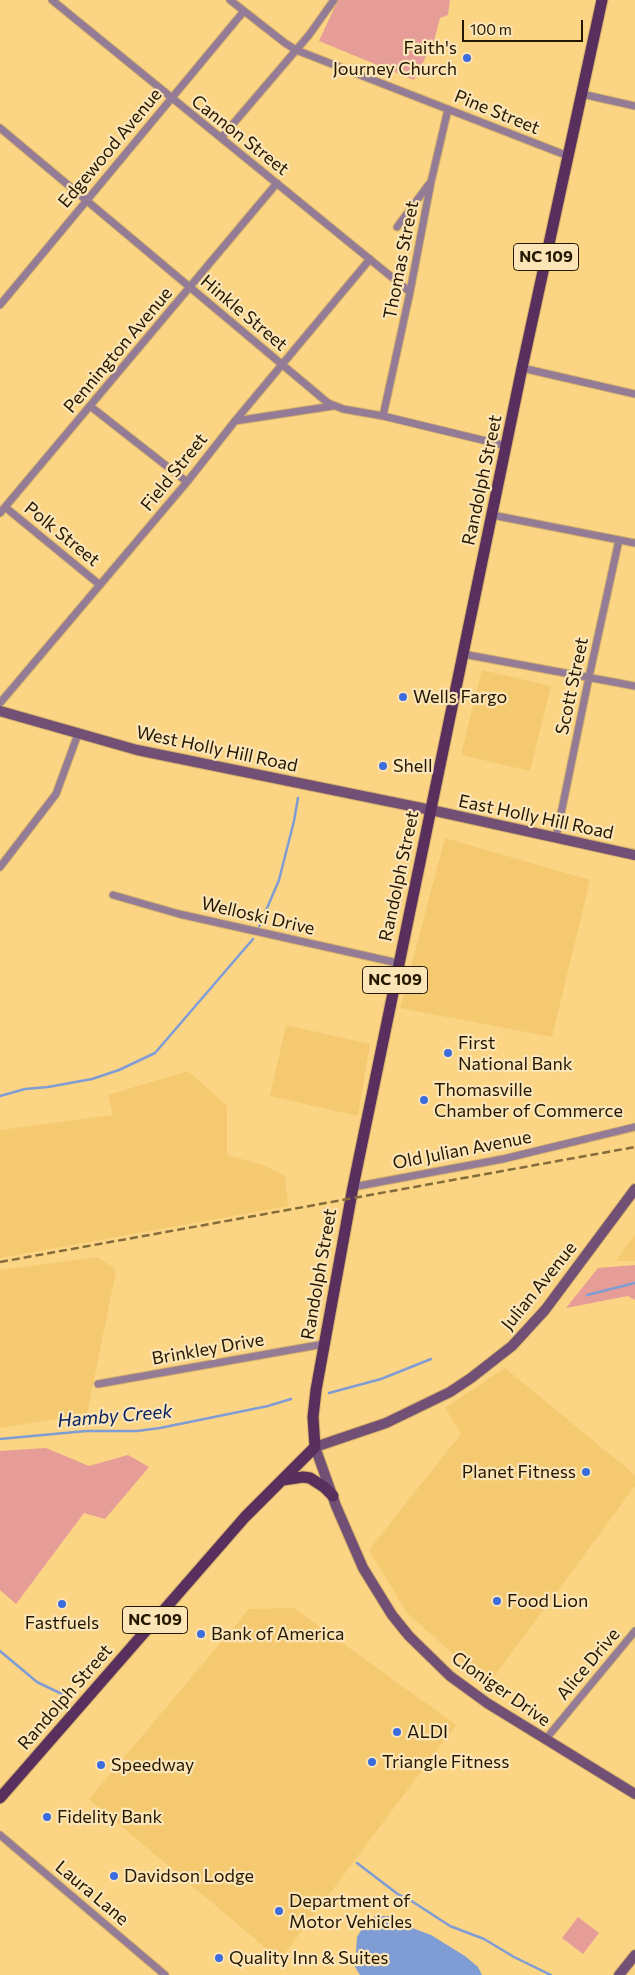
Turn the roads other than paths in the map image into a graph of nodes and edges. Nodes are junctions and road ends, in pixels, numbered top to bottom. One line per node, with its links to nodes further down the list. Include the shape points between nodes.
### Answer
1 (52, 0): 8 (street, Cannon Street)
2 (230, 0): 5 (street, Pine Street)
3 (334, 0): 6 (street)
4 (602, 0): 7 (main road, Randolph Street / NC 109)
5 (244, 11): 6 (street, Pine Street); 8 (street, Edgewood Avenue)
6 (296, 50): 10 (street, Pine Street); 12 (street)
7 (582, 94): 9 (street); 13 (main road, Randolph Street / NC 109)
8 (172, 99): 12 (street, Cannon Street); 16 (street, Edgewood Avenue)
9 (635, 106)
10 (448, 109): 13 (street, Pine Street); 14 (street, Thomas Street)
11 (0, 128): 16 (street, Hinkle Street)
12 (221, 138): 15 (street, Cannon Street)
13 (568, 156): 23 (main road, Randolph Street / NC 109)
14 (431, 182): 17 (street); 20 (street, Thomas Street)
15 (277, 183): 18 (street, Cannon Street); 19 (street, Pennington Avenue)
16 (85, 201): 19 (street, Hinkle Street); 21 (street, Edgewood Avenue)
17 (397, 226)
18 (370, 259): 20 (street, Cannon Street); 22 (street, Field Street)
19 (190, 287): 22 (street, Hinkle Street); 25 (street, Pennington Avenue)
20 (410, 292): 27 (street, Thomas Street)
21 (0, 305)
22 (282, 365): 26 (street, Hinkle Street); 28 (street, Field Street)
23 (522, 368): 24 (street); 29 (main road, Randolph Street / NC 109)
24 (635, 393)
25 (90, 406): 30 (street); 31 (street, Pennington Avenue)
26 (333, 406): 27 (street, Hinkle Street); 28 (street)
27 (383, 416): 29 (street, Hinkle Street)
28 (235, 422): 30 (street, Field Street)
29 (507, 446): 32 (main road, Randolph Street / NC 109)
30 (187, 482): 35 (street, Field Street)
31 (2, 510): 35 (street, Polk Street)
32 (492, 515): 33 (street); 36 (main road, Randolph Street / NC 109)
33 (619, 540): 34 (street); 37 (street, Scott Street)
34 (635, 543)
35 (100, 584): 39 (street, Field Street)
36 (463, 654): 37 (street); 42 (main road, Randolph Street / NC 109)
37 (589, 677): 38 (street); 43 (street, Scott Street)
38 (635, 686)
39 (0, 703)
40 (0, 711): 41 (street, West Holly Hill Road)
41 (78, 734): 42 (street, West Holly Hill Road, via 137,750); 45 (street, via 56,794)
42 (431, 810): 43 (street, East Holly Hill Road); 47 (main road, Randolph Street / NC 109)
43 (556, 838): 44 (street, East Holly Hill Road)
44 (635, 855)
45 (0, 867)
46 (113, 895): 47 (street, Welloski Drive, via 179,914)
47 (398, 963): 49 (main road, Randolph Street / NC 109)
48 (635, 1127): 49 (street, Old Julian Avenue, via 503,1159)
49 (353, 1187): 51 (main road, Randolph Street / NC 109)
50 (635, 1188): 53 (street, Julian Avenue, via 545,1310 505,1351 450,1392 386,1423)
51 (324, 1344): 52 (street, Brinkley Drive); 53 (main road, Randolph Street / NC 109, via 313,1418)
52 (98, 1384)
53 (315, 1447): 54 (main road, Randolph Street / NC 109); 55 (street, Cloniger Drive)
54 (283, 1480): 55 (main road, via 310,1478); 59 (main road, Randolph Street / NC 109, via 245,1517)
55 (333, 1496): 57 (street, Cloniger Drive, via 363,1568 409,1636 450,1676)
56 (635, 1631): 57 (street, Alice Drive)
57 (545, 1740): 58 (street, Cloniger Drive)
58 (635, 1794)
59 (0, 1798)
60 (0, 1835): 62 (street, Laura Lane)
61 (635, 1956): 63 (street)
62 (165, 1975)
63 (619, 1975)

